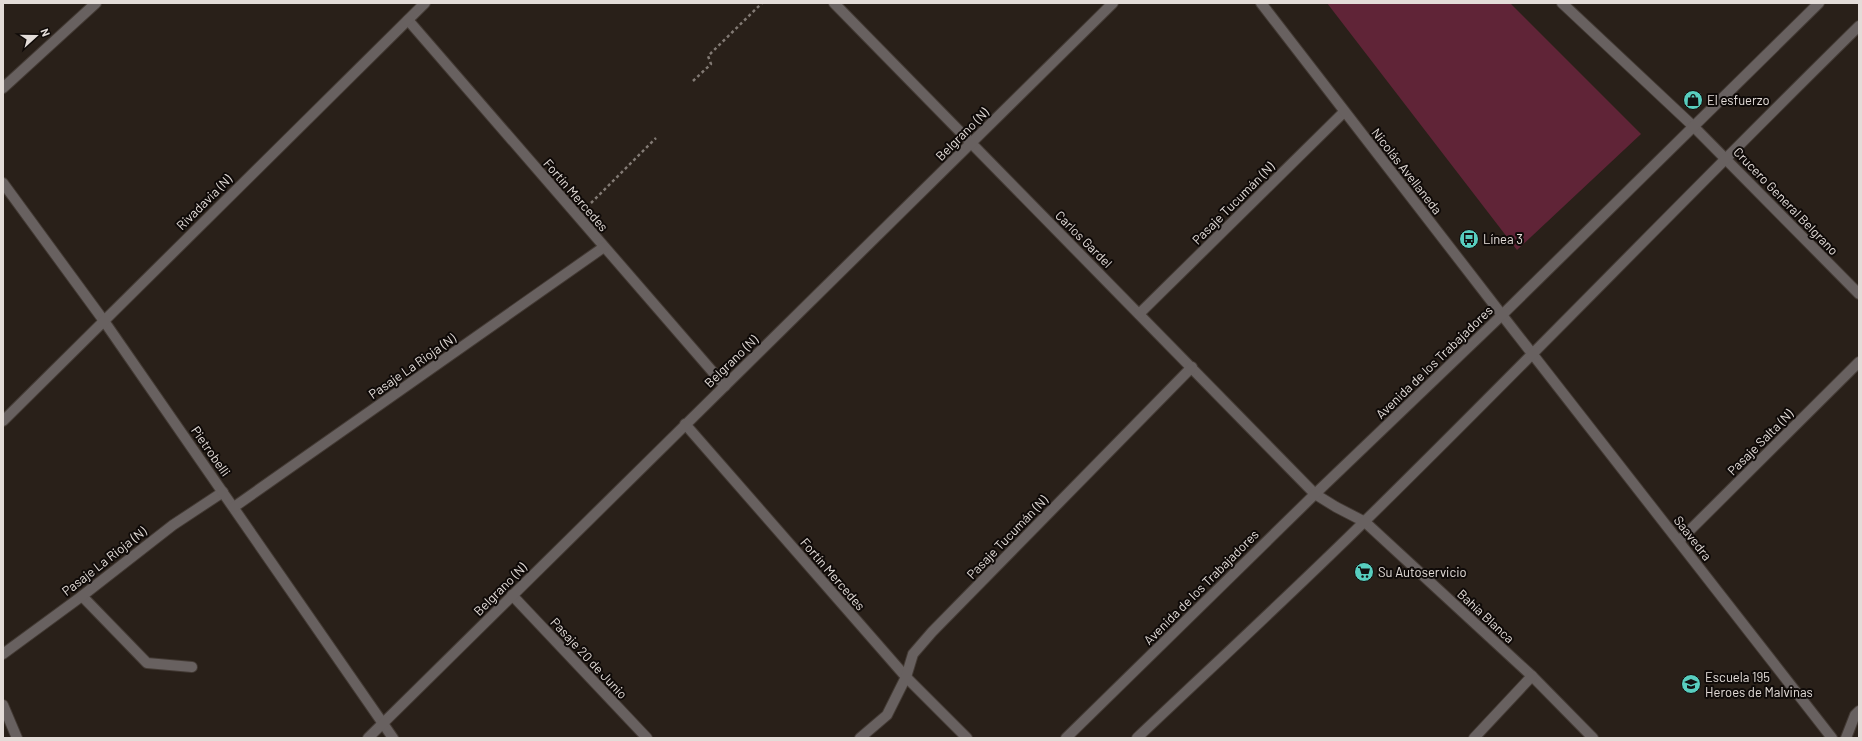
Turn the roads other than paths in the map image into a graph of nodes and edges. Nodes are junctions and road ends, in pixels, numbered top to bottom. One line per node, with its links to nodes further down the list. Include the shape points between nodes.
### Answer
1 (96, 3): 10 (street)
2 (425, 3): 8 (street, Rivadavia (N))
3 (834, 3): 13 (street, Carlos Gardel)
4 (1112, 3): 13 (street, Belgrano (N))
5 (1261, 3): 11 (street, Nicolás Avellaneda)
6 (1562, 3): 12 (street, Crucero General Belgrano)
7 (1818, 3): 12 (street, Avenida de los Trabajadores)
8 (408, 20): 16 (street, Fortín Mercedes); 20 (street, Rivadavia (N))
9 (1859, 26): 14 (street)
10 (3, 88)
11 (1344, 112): 18 (street, Pasaje Tucumán (N)); 19 (street, Nicolás Avellaneda)
12 (1693, 126): 14 (street, Crucero General Belgrano); 19 (street, Avenida de los Trabajadores)
13 (971, 143): 18 (street, Carlos Gardel); 24 (street, Belgrano (N))
14 (1725, 157): 17 (street, Crucero General Belgrano); 21 (street)
15 (3, 183): 20 (street, Pietrobelli)
16 (604, 247): 24 (street, Fortín Mercedes); 29 (street, Pasaje La Rioja (N))
17 (1859, 294)
18 (1139, 314): 23 (street, Carlos Gardel)
19 (1502, 315): 21 (street, Nicolás Avellaneda); 28 (street, Avenida de los Trabajadores)
20 (104, 321): 25 (street, Rivadavia (N)); 27 (street, Pietrobelli)
21 (1533, 355): 30 (street); 31 (street, Saavedra)
22 (1859, 362): 31 (street, Pasaje Salta (N))
23 (1192, 367): 28 (street, Carlos Gardel); 37 (street, Pasaje Tucumán (N), via 932,632 913,654)
24 (725, 386): 26 (street, Belgrano (N))
25 (3, 421)
26 (685, 424): 32 (street, Belgrano (N)); 37 (street, Fortín Mercedes)
27 (223, 492): 29 (street, Pietrobelli); 33 (street, Pasaje La Rioja (N), via 173,525)
28 (1315, 494): 30 (street, Bahía Blanca); 47 (street, Avenida de los Trabajadores)
29 (234, 507): 40 (street, Pietrobelli)
30 (1364, 522): 36 (street, Bahía Blanca); 48 (street)
31 (1679, 541): 51 (street, Saavedra)
32 (512, 595): 40 (street, Belgrano (N)); 44 (street, Pasaje 20 de Junio)
33 (82, 596): 34 (street, Pasaje La Rioja (N)); 35 (street, via 147,663)
34 (3, 654)
35 (192, 666)
36 (1532, 676): 49 (street); 50 (street, Bahía Blanca)
37 (906, 677): 45 (street, Pasaje Tucumán (N), via 887,715); 46 (street, Fortín Mercedes)
38 (3, 705): 41 (street)
39 (1859, 711): 52 (street)
40 (383, 723): 42 (street, Belgrano (N)); 43 (street, Pietrobelli)
41 (17, 738)
42 (368, 738)
43 (393, 738)
44 (647, 738)
45 (860, 738)
46 (967, 738)
47 (1066, 738)
48 (1137, 738)
49 (1474, 738)
50 (1593, 738)
51 (1832, 738)
52 (1846, 738)

